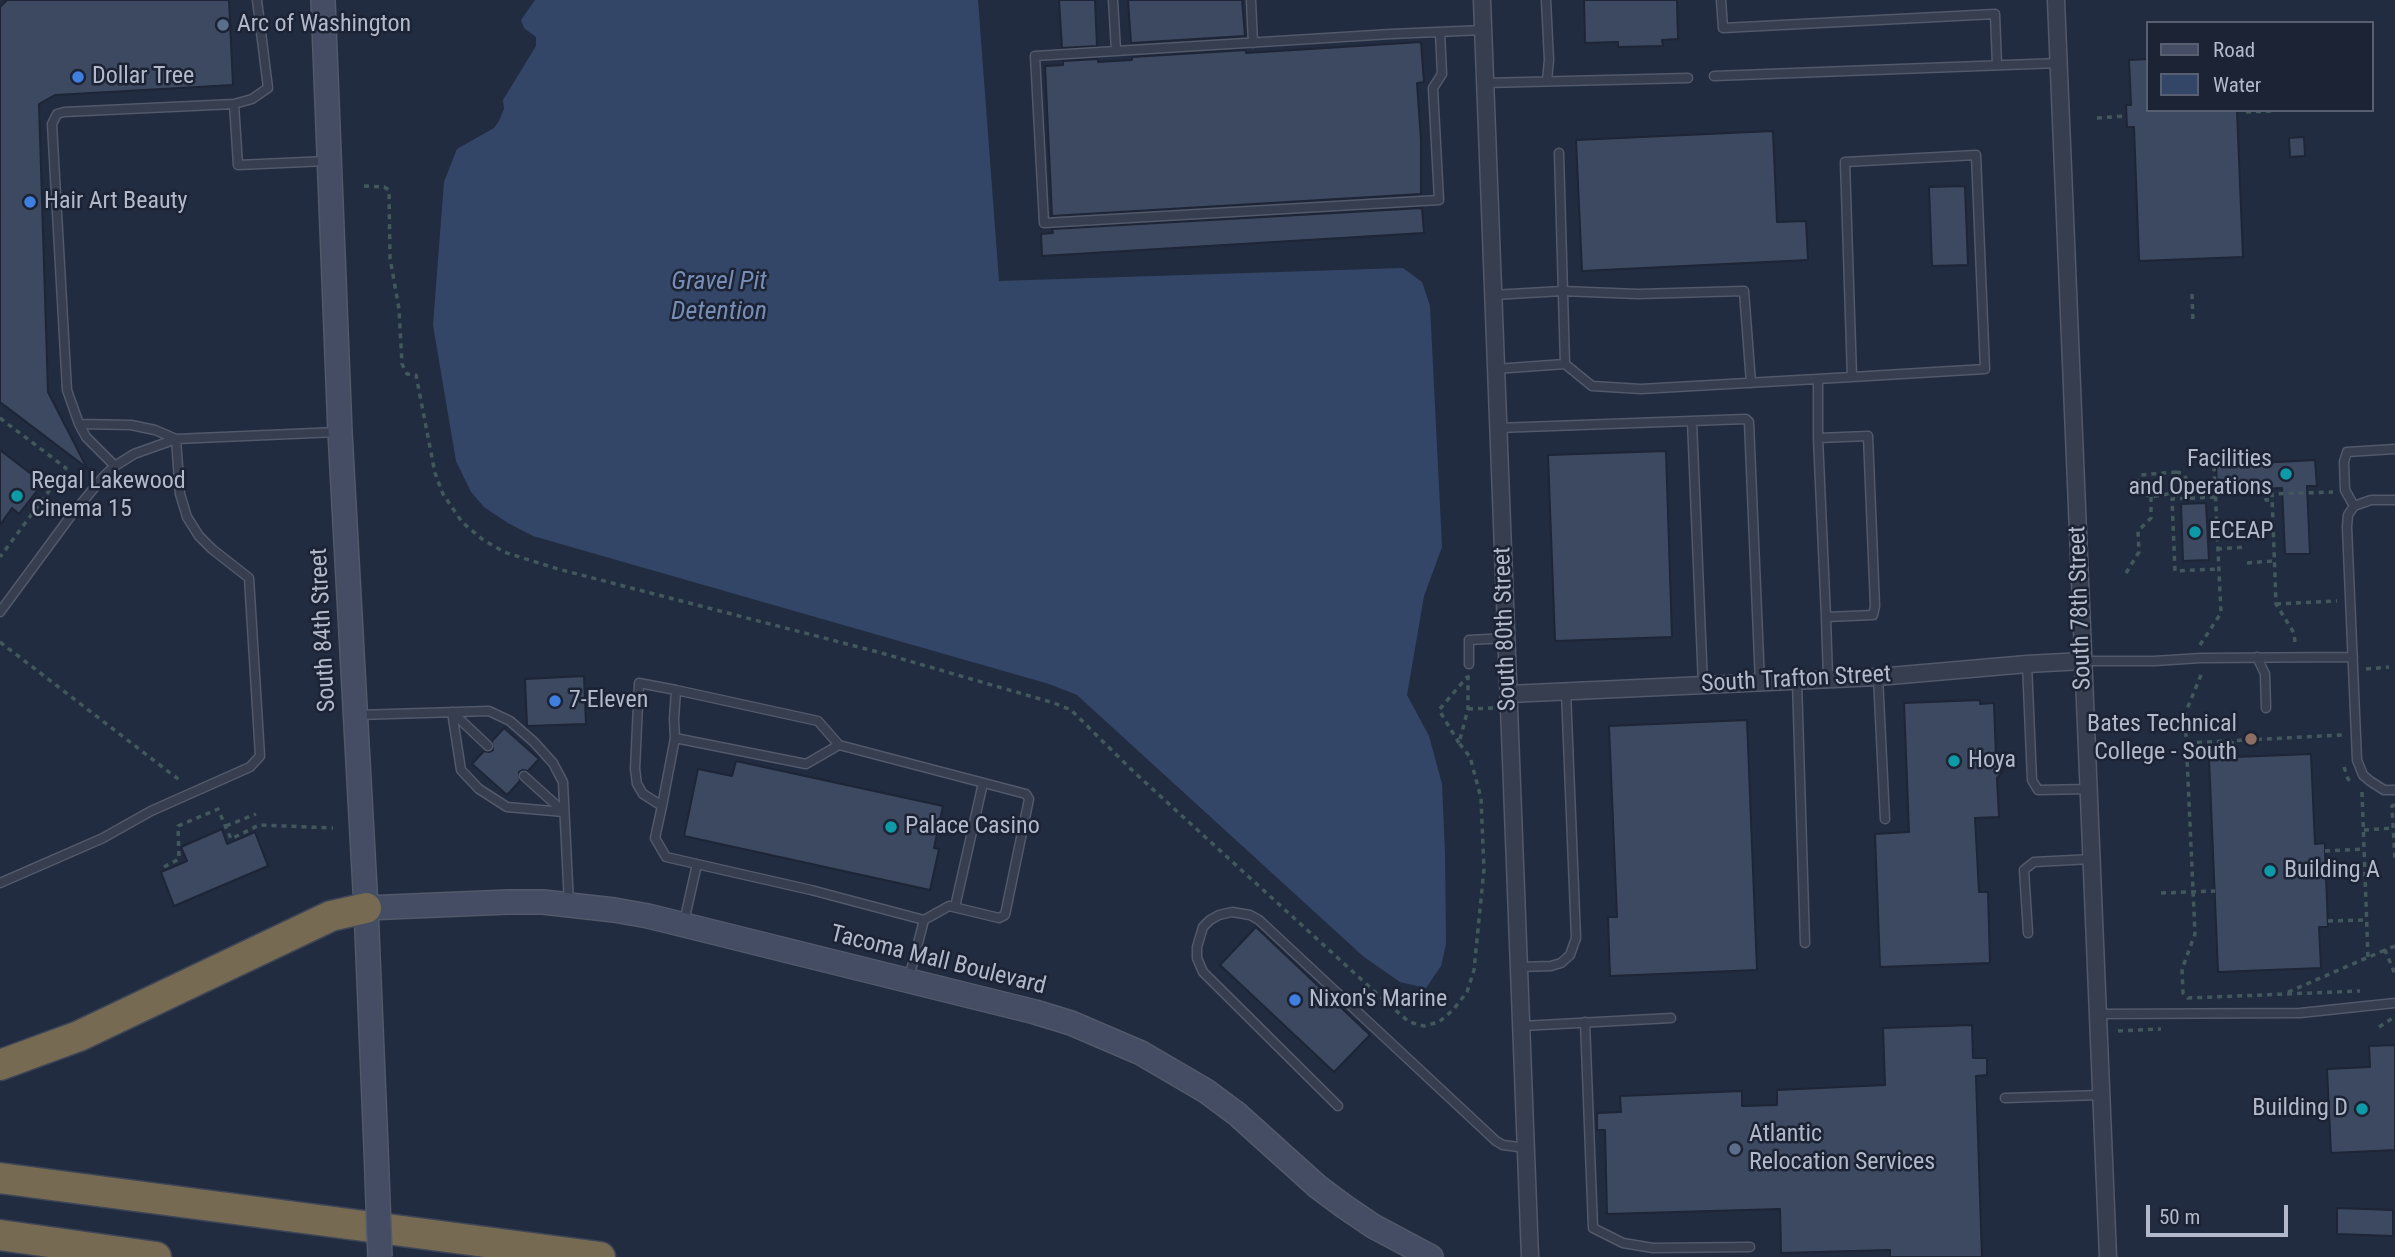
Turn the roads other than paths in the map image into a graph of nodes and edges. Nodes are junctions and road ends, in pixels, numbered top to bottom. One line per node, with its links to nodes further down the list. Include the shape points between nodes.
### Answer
1 (257, 0): 19 (lane, via 268,88)
2 (323, 0): 21 (main road, South 84th Street)
3 (1113, 0): 12 (lane)
4 (1251, 0): 11 (lane)
5 (1482, 0): 9 (street, South 80th Street)
6 (1546, 0): 17 (lane)
7 (1721, 0): 14 (lane, via 1723,28 1994,15)
8 (2056, 0): 13 (street, South 78th Street)
9 (1483, 30): 10 (lane); 18 (street, South 80th Street)
10 (1440, 32): 11 (lane); 12 (lane, via 1442,74 1433,88 1440,200 1044,223 1035,56)
11 (1253, 43): 12 (lane)
12 (1116, 51)
13 (2059, 63): 14 (lane); 44 (street, South 78th Street)
14 (1997, 65): 15 (lane)
15 (1714, 76)
16 (1688, 78): 17 (lane)
17 (1547, 82): 18 (lane)
18 (1485, 83): 23 (street, South 80th Street)
19 (234, 104): 21 (lane, via 238,165); 30 (lane, via 76,110 57,114 52,124 67,390)
20 (1559, 153): 22 (lane)
21 (330, 160): 32 (main road, South 84th Street)
22 (1562, 291): 23 (lane); 24 (lane); 28 (lane, via 1744,290)
23 (1493, 295): 25 (street, South 80th Street)
24 (1564, 365): 25 (lane); 28 (lane, via 1592,386 1641,389)
25 (1495, 369): 31 (street, South 80th Street)
26 (1852, 377): 26 (lane, via 1985,369 1976,155 1845,162); 27 (lane)
27 (1818, 379): 28 (lane); 33 (lane)
28 (1751, 383)
29 (1692, 421): 31 (lane); 50 (lane, via 1749,422); 51 (lane)
30 (79, 424): 34 (lane, via 131,425); 36 (lane)
31 (1497, 428): 41 (street, South 80th Street)
32 (340, 432): 34 (lane); 57 (main road, South 84th Street)
33 (1818, 438): 40 (lane); 40 (lane, via 1868,436 1873,615)
34 (176, 439): 36 (lane, via 141,450); 70 (lane, via 180,494 187,517 212,549 249,578 260,755 250,767)
35 (2395, 449): 38 (lane, via 2347,452 2345,490)
36 (115, 466): 39 (lane)
37 (2395, 500): 38 (lane)
38 (2354, 506): 43 (lane, via 2347,527)
39 (0, 612)
40 (1826, 617): 48 (lane)
41 (1507, 638): 45 (lane, via 1469,640); 54 (street, South 80th Street)
42 (2257, 657): 43 (lane); 44 (lane); 55 (lane, via 2265,674)
43 (2353, 657): 64 (lane, via 2357,760 2370,781 2384,790)
44 (2083, 661): 46 (street, South Trafton Street); 63 (street, South 78th Street)
45 (1469, 664)
46 (2027, 664): 47 (street, South Trafton Street); 63 (lane, via 2032,780 2038,790)
47 (1878, 677): 48 (street, South Trafton Street); 67 (lane)
48 (1828, 679): 49 (street, South Trafton Street)
49 (1797, 681): 50 (street, South Trafton Street); 77 (lane)
50 (1760, 682): 51 (street, South Trafton Street)
51 (1703, 685): 53 (street, South Trafton Street)
52 (676, 690): 58 (lane); 59 (lane, via 817,721); 65 (lane, via 639,683 637,784 643,794)
53 (1566, 692): 54 (street, South Trafton Street); 78 (lane, via 1576,938 1570,955 1561,963)
54 (1509, 694): 78 (street, South 80th Street)
55 (2266, 708)
56 (453, 712): 57 (lane); 60 (lane); 66 (lane, via 489,711 510,721 534,742 563,782); 66 (lane, via 461,771 479,789 508,807)
57 (355, 715): 73 (main road, South 84th Street)
58 (675, 738): 59 (lane, via 806,764); 65 (lane)
59 (839, 745): 62 (lane)
60 (488, 746)
61 (524, 776): 66 (lane)
62 (983, 783): 72 (lane); 72 (lane, via 1026,794 1028,799 1004,915 999,918)
63 (2089, 789): 68 (street, South 78th Street)
64 (2395, 790)
65 (662, 806): 69 (lane, via 655,838 666,857)
66 (564, 812): 71 (lane)
67 (1885, 819)
68 (2092, 859): 76 (lane, via 2034,862 2024,870); 81 (street, South 78th Street)
69 (696, 864): 74 (lane); 75 (lane)
70 (0, 883)
71 (569, 904): 73 (main road, Tacoma Mall Boulevard); 75 (main road, Tacoma Mall Boulevard)
72 (955, 907): 74 (lane)
73 (366, 908): 85 (highway, via 331,916 79,1036); 94 (main road, South 84th Street, bridge)
74 (924, 920): 79 (lane)
75 (684, 925): 79 (main road, Tacoma Mall Boulevard)
76 (2028, 933)
77 (1805, 943)
78 (1520, 967): 84 (street, South 80th Street)
79 (909, 980): 96 (main road, Tacoma Mall Boulevard, via 1035,1012 1141,1053 1237,1114 1345,1207)
80 (2395, 1003): 81 (lane, via 2300,1013)
81 (2098, 1014): 86 (street, South 78th Street)
82 (1671, 1018): 83 (lane)
83 (1585, 1022): 84 (lane); 92 (lane, via 1593,1228 1623,1243 1653,1248)
84 (1522, 1026): 89 (street, South 80th Street)
85 (0, 1065)
86 (2101, 1095): 87 (lane); 98 (street, South 78th Street)
87 (2005, 1098)
88 (1338, 1106): 89 (lane, via 1203,972 1197,947 1210,920 1232,912 1259,920 1496,1141)
89 (1527, 1148): 97 (street, South 80th Street)
90 (0, 1178): 95 (highway)
91 (0, 1235): 93 (highway)
92 (1750, 1247)
93 (156, 1257)
94 (380, 1257)
95 (600, 1257)
96 (1431, 1257)
97 (1530, 1257)
98 (2108, 1257)

